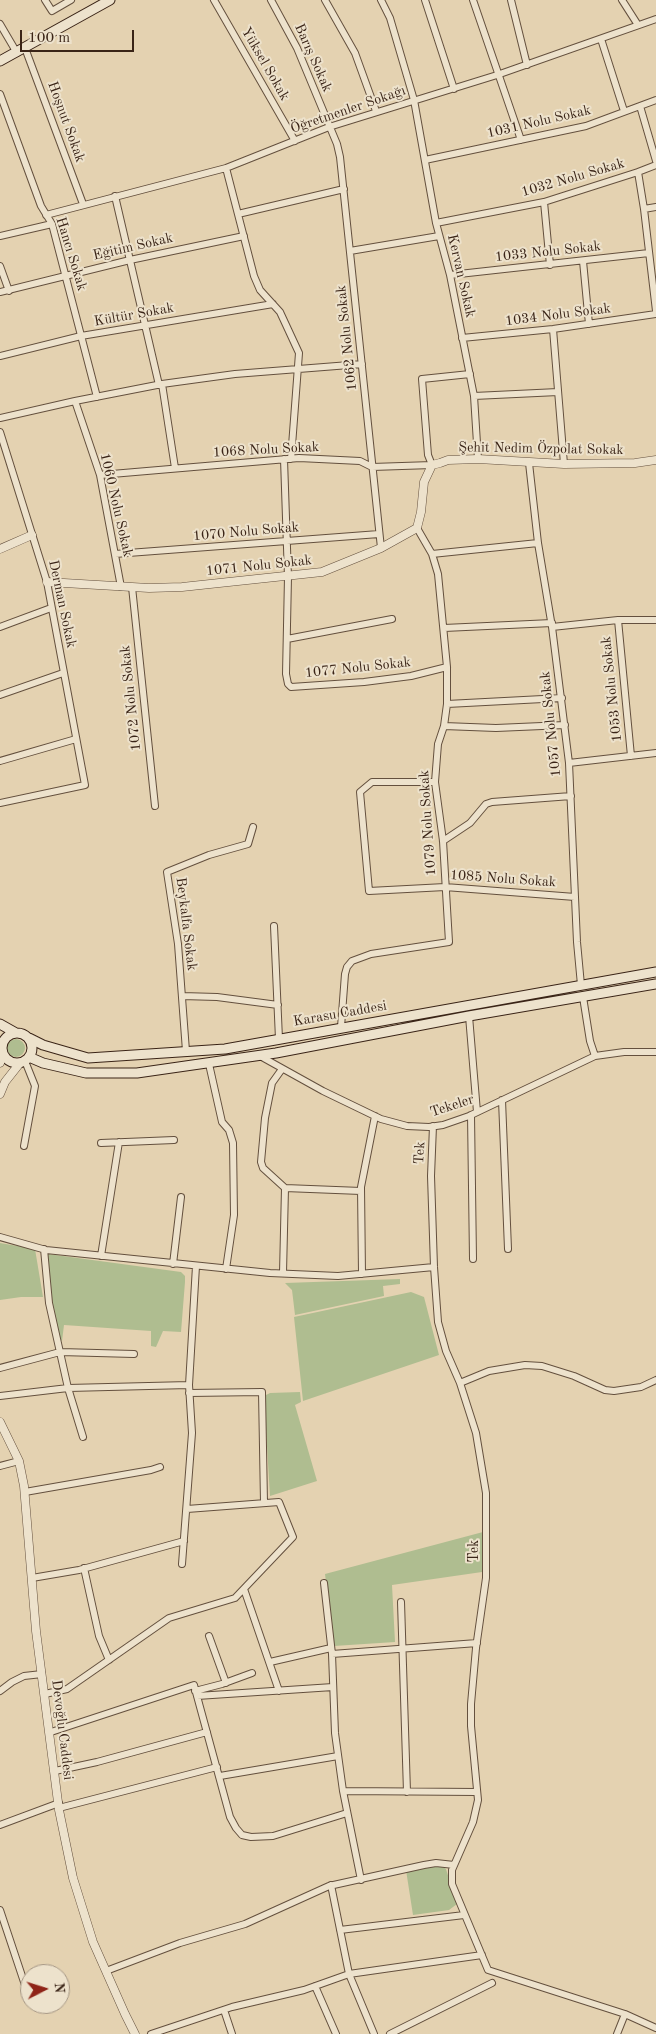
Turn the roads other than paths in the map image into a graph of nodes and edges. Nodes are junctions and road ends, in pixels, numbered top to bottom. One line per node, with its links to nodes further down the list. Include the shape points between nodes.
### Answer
1 (45, 0): 2 (street, via 52,11)
2 (71, 0)
3 (110, 0): 16 (main road)
4 (214, 0): 29 (street, Yüksel Sokak)
5 (271, 0): 27 (street, Barış Sokak, via 297,48)
6 (325, 0): 25 (street, via 355,53)
7 (381, 0): 22 (street, Kervan Sokak, via 390,18)
8 (425, 0): 20 (street)
9 (474, 0): 19 (street)
10 (511, 0): 18 (street)
11 (622, 0): 14 (street)
12 (656, 19): 14 (street, Öğretmenler Sokağı)
13 (0, 24): 16 (street, Hoşnut Sokak)
14 (638, 25): 15 (street, Öğretmenler Sokağı)
15 (601, 39): 18 (street, Öğretmenler Sokağı); 26 (street)
16 (21, 51): 17 (main road); 38 (street, Hoşnut Sokak)
17 (0, 61)
18 (528, 65): 19 (street, Öğretmenler Sokağı)
19 (497, 75): 20 (street, Öğretmenler Sokağı); 28 (street)
20 (454, 89): 22 (street, Öğretmenler Sokağı)
21 (0, 94): 42 (street, Hancı Sokak)
22 (414, 100): 25 (street, Öğretmenler Sokağı); 30 (street, Kervan Sokak)
23 (656, 100): 24 (street, 1031 Nolu Sokak)
24 (640, 106): 26 (street, 1031 Nolu Sokak); 31 (street)
25 (376, 111): 27 (street, Öğretmenler Sokağı)
26 (624, 111): 28 (street, 1031 Nolu Sokak, via 586,126)
27 (329, 127): 29 (street, Öğretmenler Sokağı); 35 (street, 1062 Nolu Sokak, via 340,157)
28 (521, 140): 30 (street, 1031 Nolu Sokak)
29 (295, 141): 33 (street, Öğretmenler Sokağı)
30 (425, 160): 43 (street, Kervan Sokak)
31 (656, 160)
32 (656, 165): 34 (street)
33 (226, 168): 36 (street, Öğretmenler Sokağı); 41 (street)
34 (638, 172): 37 (street, 1032 Nolu Sokak); 40 (street, 1032 Nolu Sokak)
35 (344, 189): 41 (street); 48 (street, 1062 Nolu Sokak)
36 (116, 196): 38 (street, Öğretmenler Sokağı); 50 (street)
37 (544, 202): 43 (street, 1032 Nolu Sokak); 52 (street)
38 (83, 204): 42 (street, Öğretmenler Sokağı)
39 (656, 207): 40 (street)
40 (644, 209): 49 (street, 1032 Nolu Sokak)
41 (238, 214): 46 (street)
42 (46, 215): 44 (street, Hancı Sokak)
43 (436, 223): 47 (street, Kervan Sokak)
44 (52, 224): 45 (street); 55 (street, Hancı Sokak)
45 (0, 236)
46 (244, 236): 50 (street, Eğitim Sokak); 58 (street, via 254,276 260,290)
47 (439, 236): 48 (street); 54 (street, Kervan Sokak)
48 (350, 251): 66 (street, 1062 Nolu Sokak)
49 (649, 253): 51 (street, 1033 Nolu Sokak); 59 (street, 1032 Nolu Sokak)
50 (130, 260): 55 (street, Eğitim Sokak); 61 (street)
51 (583, 261): 52 (street, 1033 Nolu Sokak); 60 (street)
52 (550, 265): 54 (street, 1033 Nolu Sokak)
53 (0, 266): 56 (street)
54 (450, 275): 64 (street, Kervan Sokak)
55 (66, 276): 56 (street, Eğitim Sokak); 63 (street, Hancı Sokak)
56 (9, 290): 57 (street, Eğitim Sokak)
57 (0, 292)
58 (273, 304): 61 (street, Kültür Sokak); 67 (street, via 283,317 299,353)
59 (656, 313): 60 (street, 1034 Nolu Sokak)
60 (589, 324): 62 (street, 1034 Nolu Sokak)
61 (145, 325): 63 (street, Kültür Sokak); 69 (street)
62 (553, 329): 64 (street, 1034 Nolu Sokak); 70 (street)
63 (81, 336): 65 (street, Kültür Sokak); 71 (street, Hancı Sokak)
64 (462, 338): 68 (street, Kervan Sokak)
65 (0, 356)
66 (362, 364): 67 (street); 82 (street, 1062 Nolu Sokak)
67 (298, 369): 69 (street); 76 (street)
68 (470, 374): 72 (street, Kervan Sokak); 81 (street, via 422,379 428,455)
69 (160, 384): 71 (street); 83 (street)
70 (558, 392): 72 (street); 80 (street)
71 (97, 396): 73 (street)
72 (474, 396): 77 (street, Kervan Sokak)
73 (75, 401): 74 (street); 84 (street, 1060 Nolu Sokak)
74 (0, 418)
75 (0, 432): 87 (street, Derman Sokak)
76 (287, 459): 82 (street, 1068 Nolu Sokak, via 360,461); 83 (street, 1068 Nolu Sokak); 88 (street)
77 (478, 459): 79 (street, Şehit Nedim Özpolat Sokak); 81 (street, Şehit Nedim Özpolat Sokak, via 448,460)
78 (656, 460): 80 (street, Şehit Nedim Özpolat Sokak)
79 (529, 463): 80 (street, Şehit Nedim Özpolat Sokak); 89 (street, 1057 Nolu Sokak)
80 (564, 464)
81 (432, 465): 82 (street, 1068 Nolu Sokak); 85 (street, via 424,482)
82 (372, 467): 86 (street, 1062 Nolu Sokak)
83 (175, 468): 84 (street, 1068 Nolu Sokak)
84 (100, 475): 92 (street, 1060 Nolu Sokak)
85 (417, 528): 90 (street, 1071 Nolu Sokak); 93 (street)
86 (379, 534): 88 (street, 1070 Nolu Sokak); 90 (street, 1062 Nolu Sokak)
87 (32, 535): 91 (street); 95 (street, Derman Sokak)
88 (286, 541): 92 (street, 1070 Nolu Sokak); 94 (street)
89 (538, 543): 93 (street); 102 (street, 1057 Nolu Sokak)
90 (381, 548): 94 (street, 1071 Nolu Sokak, via 322,572)
91 (0, 549)
92 (115, 554): 96 (street, 1060 Nolu Sokak)
93 (432, 554): 104 (street, 1079 Nolu Sokak, via 438,574)
94 (288, 577): 97 (street, 1071 Nolu Sokak, via 182,587); 105 (street)
95 (47, 582): 96 (street, 1071 Nolu Sokak); 98 (street, Derman Sokak)
96 (121, 587): 97 (street, 1071 Nolu Sokak)
97 (132, 587): 121 (street, 1072 Nolu Sokak)
98 (51, 608): 103 (street); 107 (street, Derman Sokak)
99 (392, 618): 105 (street)
100 (618, 620): 101 (street); 102 (street); 115 (street, 1053 Nolu Sokak)
101 (656, 620)
102 (552, 625): 104 (street); 109 (street, 1057 Nolu Sokak)
103 (0, 627)
104 (444, 628): 106 (street, 1079 Nolu Sokak)
105 (287, 639): 106 (street, 1077 Nolu Sokak, via 286,674 291,687 411,676)
106 (447, 667): 110 (street, 1079 Nolu Sokak)
107 (64, 673): 108 (street); 113 (street, Derman Sokak)
108 (0, 695)
109 (562, 698): 110 (street); 111 (street, 1057 Nolu Sokak)
110 (447, 704): 112 (street, 1079 Nolu Sokak)
111 (565, 724): 112 (street, via 496,728); 117 (street, 1057 Nolu Sokak)
112 (444, 726): 118 (street, 1079 Nolu Sokak, via 438,744)
113 (76, 739): 116 (street); 120 (street, Derman Sokak, via 84,785)
114 (656, 753): 115 (street)
115 (631, 756): 117 (street)
116 (0, 761)
117 (569, 763): 119 (street, 1057 Nolu Sokak)
118 (435, 782): 123 (street, 1079 Nolu Sokak); 124 (street, 1085 Nolu Sokak, via 372,782 360,792 369,891)
119 (571, 796): 123 (street, via 486,804 470,823); 125 (street, 1057 Nolu Sokak)
120 (0, 803)
121 (155, 806)
122 (253, 827): 130 (street, Beykalfa Sokak, via 248,844 167,872)
123 (443, 841): 124 (street, 1079 Nolu Sokak)
124 (446, 887): 125 (street, 1085 Nolu Sokak); 135 (street, 1079 Nolu Sokak, via 449,942 371,954 352,961 345,974)
125 (575, 897): 129 (street, 1057 Nolu Sokak)
126 (274, 926): 132 (street)
127 (656, 972): 129 (main road, Karasu Caddesi)
128 (656, 984): 131 (main road, Karasu Caddesi)
129 (581, 985): 135 (main road, Karasu Caddesi)
130 (182, 996): 132 (street); 139 (street, Beykalfa Sokak)
131 (583, 997): 133 (main road, Karasu Caddesi); 143 (street)
132 (278, 1005): 138 (street)
133 (469, 1016): 142 (main road, Karasu Caddesi); 149 (street)
134 (0, 1024): 136 (main road)
135 (341, 1028): 138 (main road, Karasu Caddesi)
136 (16, 1033): 137 (main road); 141 (main road, via 7,1036)
137 (29, 1038): 139 (main road, Karasu Caddesi, via 88,1058); 144 (main road, via 32,1047)
138 (279, 1039): 139 (main road, Karasu Caddesi)
139 (186, 1052)
140 (656, 1052): 143 (street, Tekeler)
141 (1, 1053): 144 (main road, via 10,1062)
142 (260, 1056): 145 (main road, Karasu Caddesi); 146 (street, Tekeler)
143 (595, 1056): 148 (street, Tekeler)
144 (25, 1060): 145 (main road, Karasu Caddesi, via 86,1073 137,1073); 147 (street, via 5,1082); 155 (street, via 35,1086)
145 (209, 1064): 167 (street, via 222,1122 233,1143 234,1215)
146 (282, 1069): 150 (street, Tekeler); 156 (street, via 272,1083 260,1162)
147 (0, 1094)
148 (502, 1100): 149 (street, Tekeler); 161 (street)
149 (474, 1114): 151 (street, Tekeler); 163 (street)
150 (374, 1116): 151 (street, Tekeler, via 407,1126); 157 (street)
151 (434, 1126): 166 (street, Tek, via 431,1176)
152 (174, 1140): 153 (street)
153 (119, 1142): 154 (street); 162 (street)
154 (101, 1143)
155 (24, 1146)
156 (285, 1188): 157 (street); 168 (street)
157 (361, 1191): 169 (street)
158 (181, 1196): 164 (street)
159 (0, 1237): 160 (street)
160 (44, 1249): 162 (street); 170 (street, via 49,1303)
161 (508, 1249)
162 (101, 1256): 164 (street)
163 (472, 1259)
164 (173, 1264): 165 (street)
165 (196, 1266): 167 (street); 175 (street)
166 (434, 1267): 169 (street); 174 (street, Tek, via 438,1322)
167 (226, 1269): 168 (street)
168 (283, 1273): 169 (street)
169 (362, 1274)
170 (60, 1352): 171 (street); 172 (street); 176 (street)
171 (134, 1354)
172 (0, 1368)
173 (656, 1380): 174 (street, via 614,1391 574,1376 525,1365 489,1371)
174 (460, 1383): 195 (street, Tek, via 476,1433 486,1493 486,1578)
175 (190, 1385): 176 (street); 177 (street)
176 (68, 1388): 178 (street); 180 (street)
177 (190, 1393): 185 (street, via 262,1392); 186 (street, via 192,1433)
178 (0, 1396)
179 (0, 1422): 181 (street, Devoğlu Caddesi)
180 (83, 1437)
181 (18, 1461): 182 (street); 184 (street, Devoğlu Caddesi)
182 (0, 1466)
183 (160, 1467): 184 (street)
184 (25, 1492): 190 (street, Devoğlu Caddesi)
185 (264, 1503): 186 (street); 192 (street, via 279,1502 293,1537)
186 (187, 1510): 187 (street)
187 (184, 1541): 188 (street); 189 (street)
188 (182, 1564)
189 (84, 1568): 190 (street); 198 (street, via 99,1636)
190 (32, 1578): 201 (street, Devoğlu Caddesi)
191 (324, 1583): 197 (street)
192 (244, 1589): 198 (street, via 236,1598 169,1618); 199 (street)
193 (401, 1602): 196 (street)
194 (210, 1636): 202 (street)
195 (477, 1644): 196 (street); 216 (street, Tek, via 471,1726)
196 (402, 1649): 197 (street); 215 (street)
197 (332, 1651): 199 (street); 203 (street)
198 (109, 1660): 207 (street, via 67,1688)
199 (270, 1662): 204 (street)
200 (252, 1673): 202 (street)
201 (42, 1674): 205 (street, via 24,1676); 207 (street, Devoğlu Caddesi)
202 (226, 1683): 206 (street)
203 (333, 1687): 204 (street); 210 (street)
204 (279, 1690): 206 (street)
205 (0, 1691)
206 (196, 1693): 208 (street, via 194,1684); 209 (street)
207 (45, 1694): 208 (street, Devoğlu Caddesi)
208 (51, 1732): 212 (street, Devoğlu Caddesi)
209 (207, 1732): 211 (street); 212 (street)
210 (338, 1756): 213 (street); 214 (street)
211 (217, 1767): 213 (street); 217 (street)
212 (55, 1771): 217 (street, Devoğlu Caddesi)
213 (220, 1776): 218 (street, via 230,1817 242,1835 273,1836)
214 (343, 1792): 215 (street); 218 (street)
215 (406, 1792): 216 (street)
216 (477, 1792): 220 (street, Tek, via 473,1822)
217 (59, 1806): 219 (street); 228 (street, Devoğlu Caddesi, via 73,1878 93,1942)
218 (347, 1813): 221 (street)
219 (0, 1825)
220 (454, 1865): 221 (street, via 436,1863); 224 (street, Tek, via 452,1884)
221 (361, 1880): 222 (street)
222 (331, 1885): 225 (street); 228 (street, via 245,1924)
223 (0, 1910): 227 (street)
224 (464, 1915): 225 (street); 226 (street, Tek)
225 (340, 1930): 229 (street)
226 (482, 1955): 229 (street); 233 (street, Tek, via 488,1970)
227 (20, 1970)
228 (106, 1970): 235 (street, Devoğlu Caddesi)
229 (349, 1974): 231 (street); 239 (street)
230 (492, 1983): 240 (street)
231 (315, 1986): 232 (street); 238 (street)
232 (224, 2010): 236 (street); 237 (street)
233 (625, 2014): 234 (street); 241 (street)
234 (656, 2028)
235 (136, 2034)
236 (151, 2034)
237 (232, 2034)
238 (336, 2034)
239 (374, 2034)
240 (390, 2034)
241 (617, 2034)

